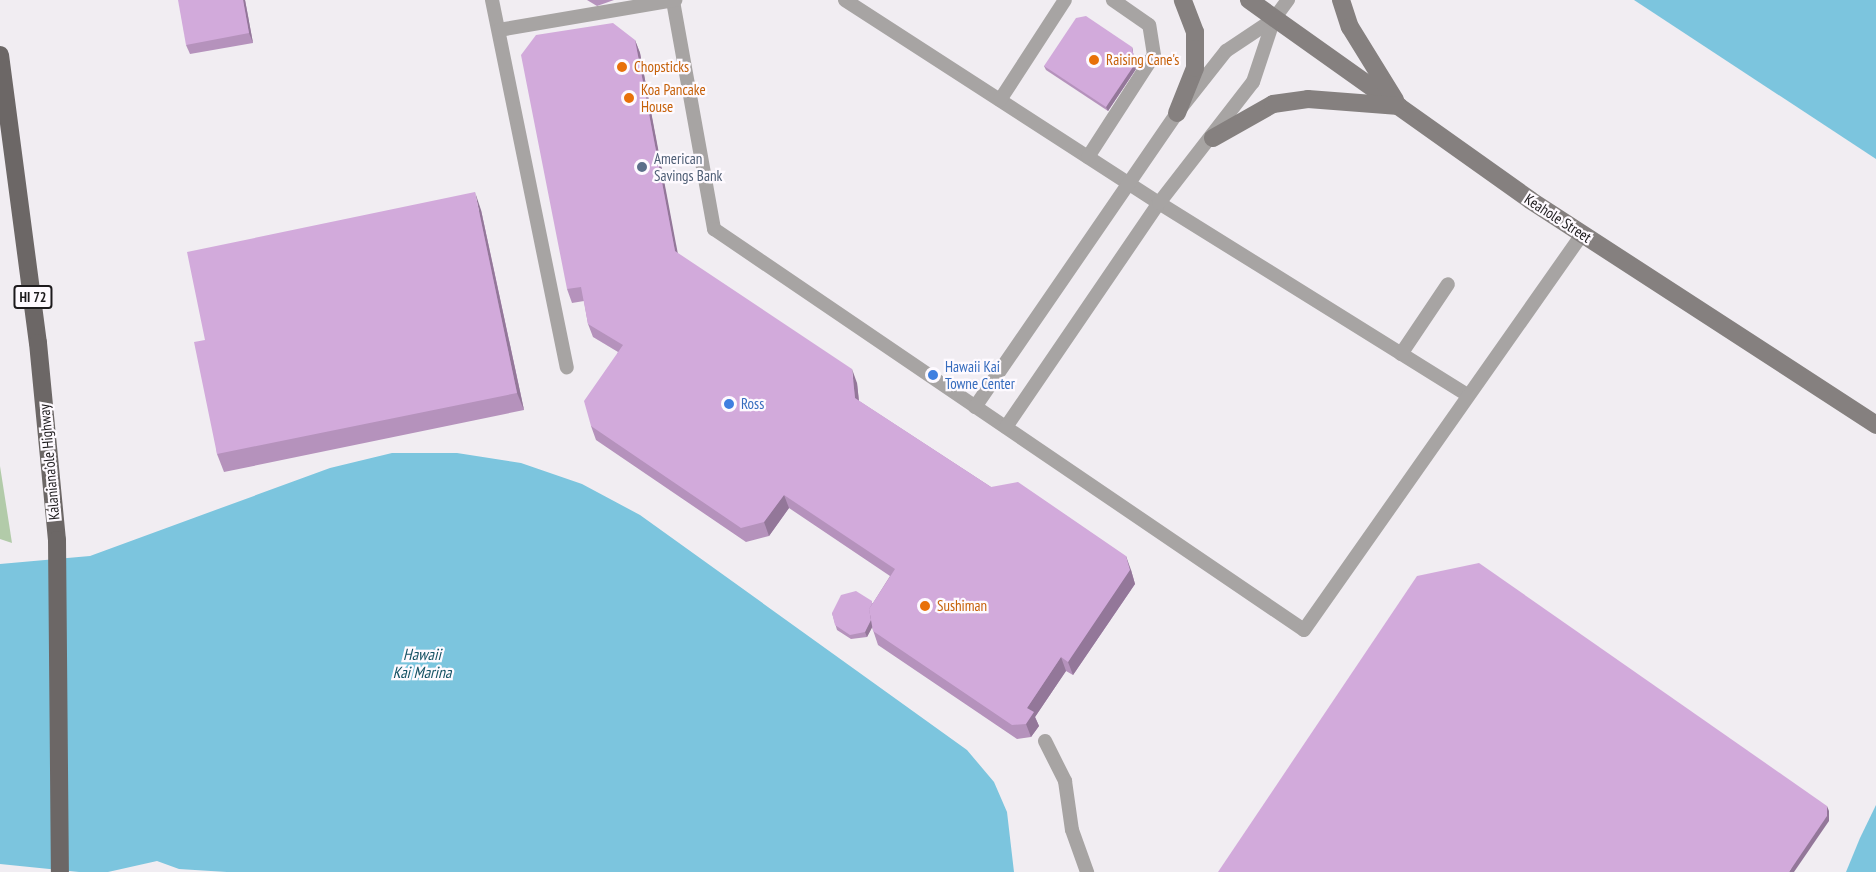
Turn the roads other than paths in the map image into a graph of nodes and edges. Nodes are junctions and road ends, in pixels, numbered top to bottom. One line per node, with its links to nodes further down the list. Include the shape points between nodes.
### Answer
1 (492, 0): 11 (lane)
2 (845, 0): 13 (lane)
3 (1065, 0): 13 (lane)
4 (1113, 0): 17 (lane, via 1149,25 1156,48)
5 (1184, 0): 15 (main road, via 1195,32 1195,69)
6 (1249, 0): 10 (main road, Keahole Street)
7 (1288, 0): 10 (lane)
8 (1341, 0): 14 (main road, via 1350,27)
9 (674, 1): 11 (lane); 25 (lane, via 714,229)
10 (1274, 19): 14 (main road, Keahole Street); 15 (lane, via 1226,51); 16 (lane, via 1253,82)
11 (499, 30): 23 (lane)
12 (0, 55): 29 (main road, Kalaniana’ole Highway / HI 72, via 38,343 57,540)
13 (1000, 100): 17 (lane)
14 (1400, 106): 16 (main road, via 1308,99 1273,104 1254,111); 20 (main road, Keahole Street)
15 (1178, 112): 18 (lane)
16 (1213, 138): 19 (lane)
17 (1088, 157): 18 (lane)
18 (1129, 183): 19 (lane); 25 (lane)
19 (1159, 203): 22 (lane); 27 (lane)
20 (1582, 234): 24 (lane); 26 (main road, Keahole Street)
21 (1448, 284): 22 (lane)
22 (1401, 354): 24 (lane)
23 (567, 367)
24 (1468, 395): 27 (lane, via 1304,630)
25 (975, 406): 27 (lane)
26 (1876, 425)
27 (1006, 427)
28 (1045, 741): 30 (lane, via 1065,781 1072,830)
29 (60, 871)
30 (1087, 872)

